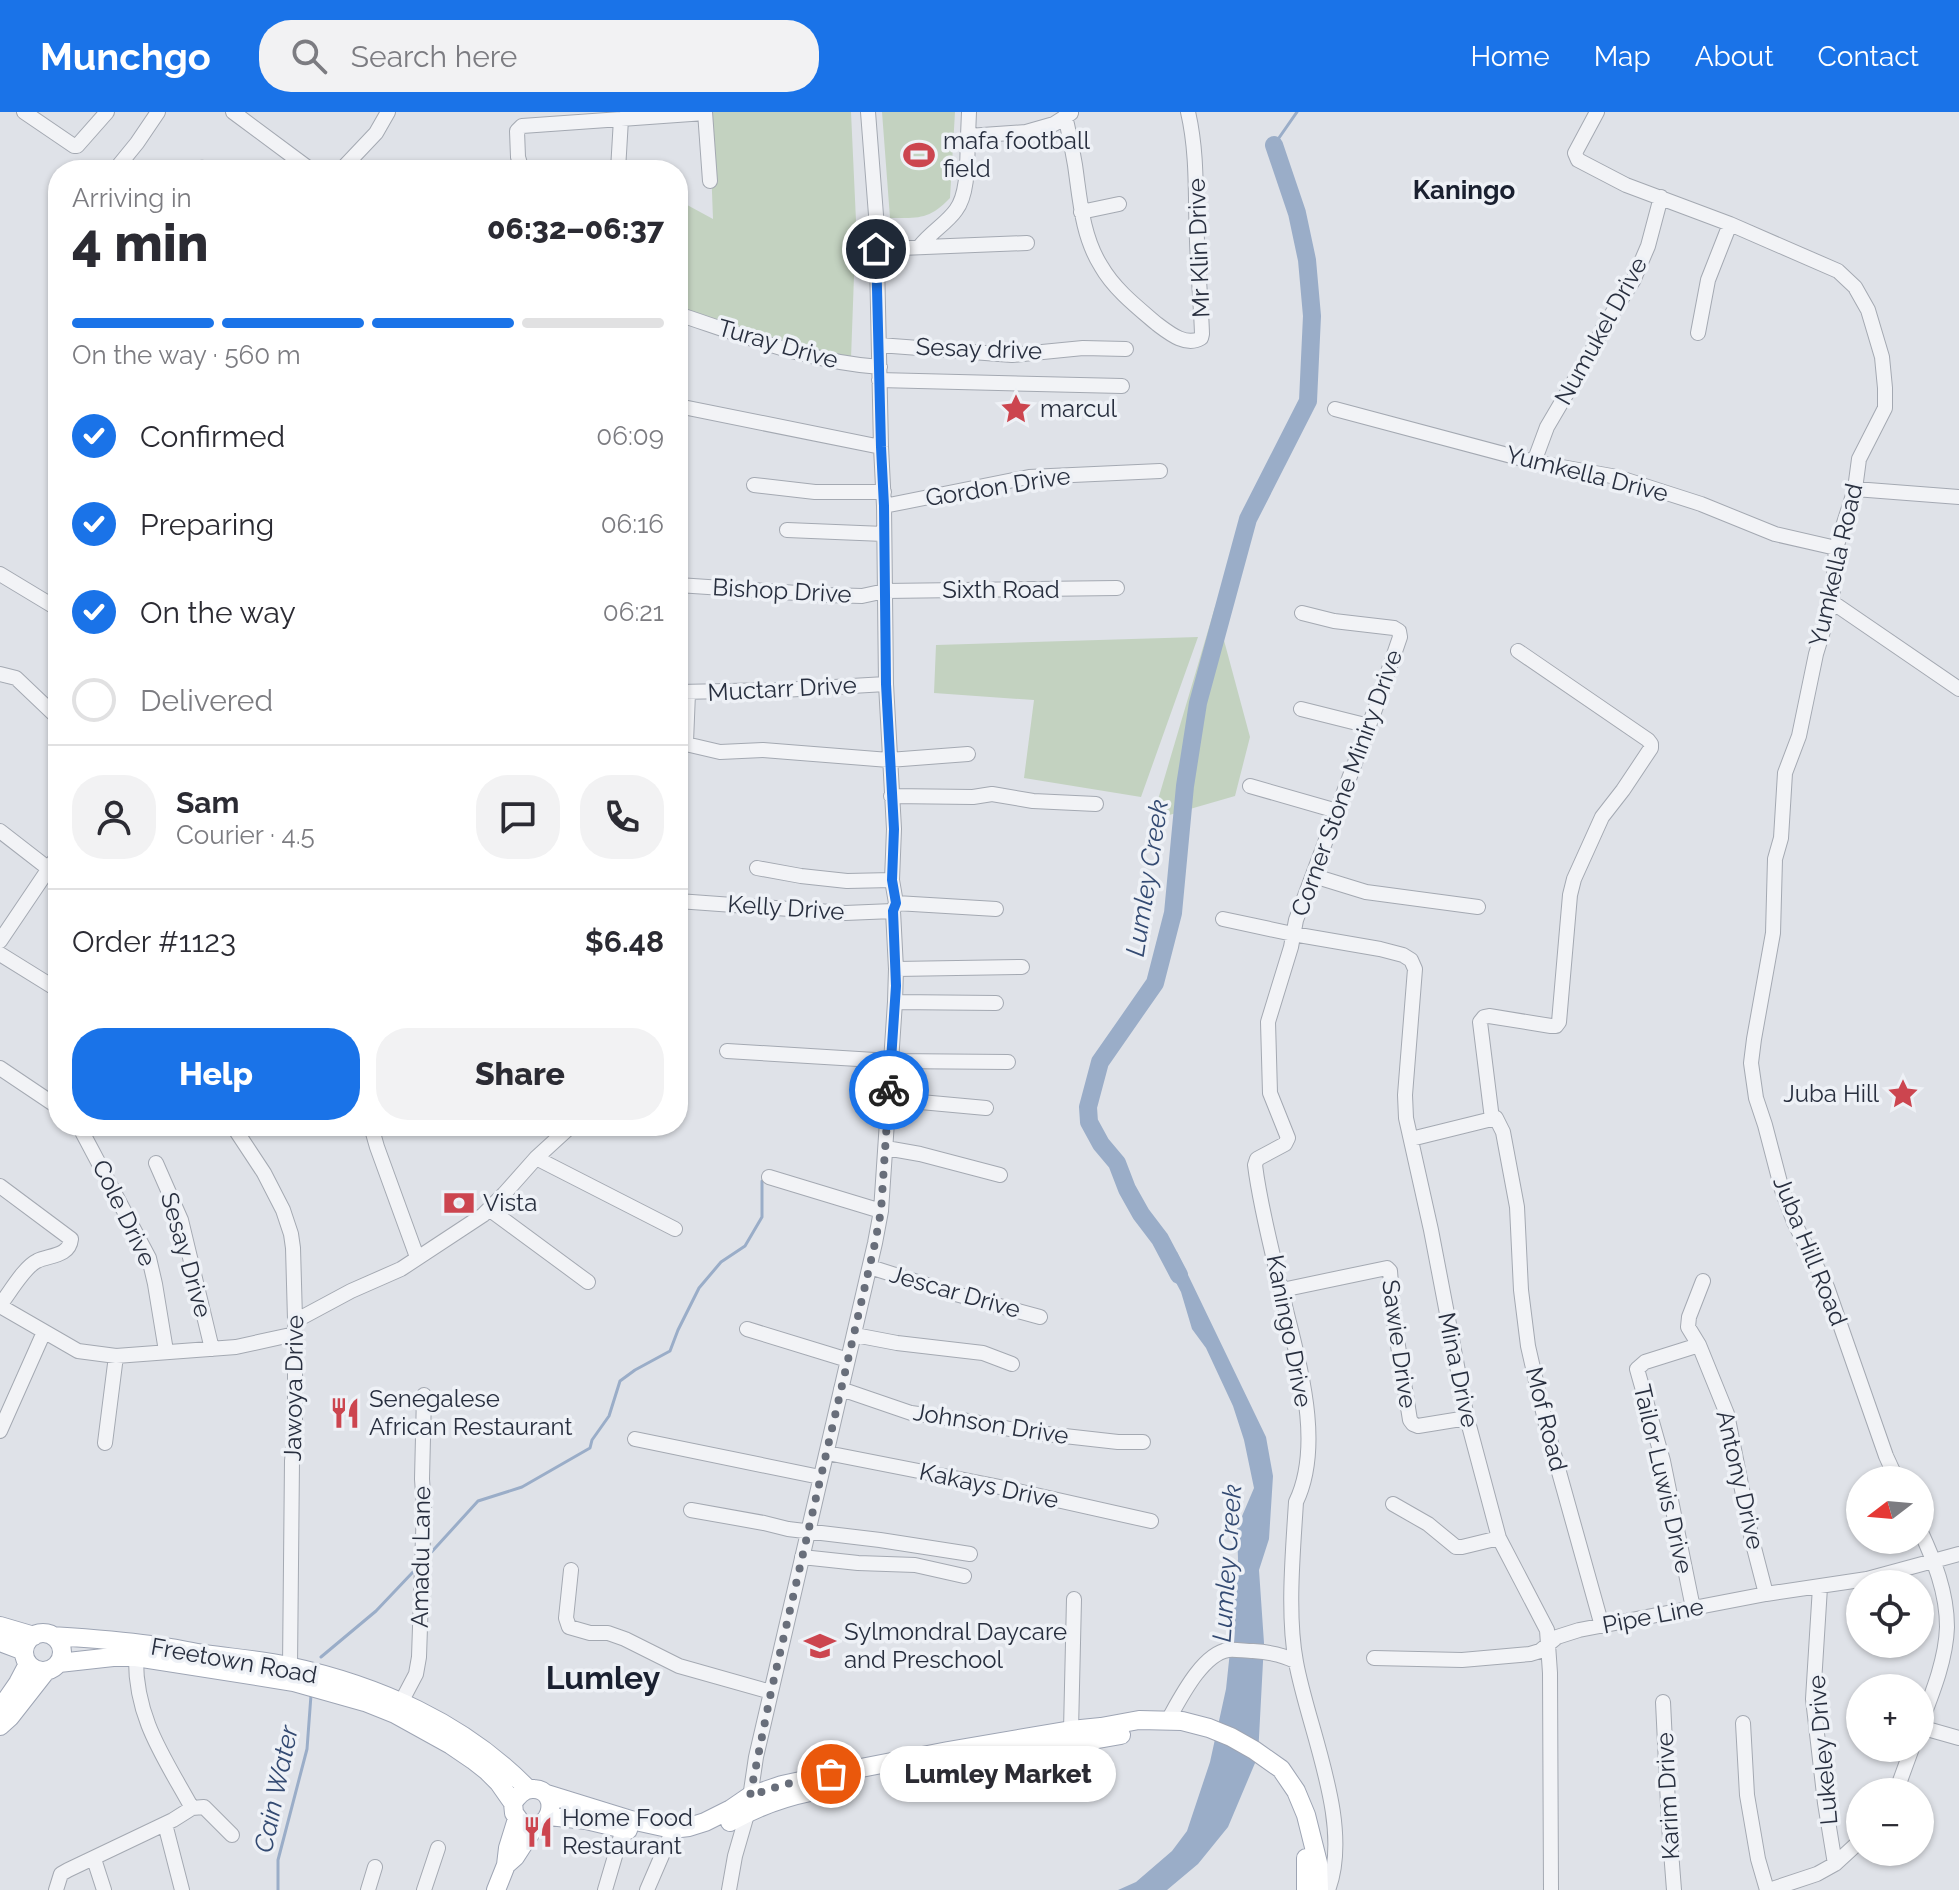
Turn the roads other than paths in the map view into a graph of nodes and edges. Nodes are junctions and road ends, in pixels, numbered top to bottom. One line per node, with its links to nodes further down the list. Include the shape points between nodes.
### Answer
1 (24, 112): 2 (street, via 74,146)
2 (107, 112)
3 (233, 112): 16 (street)
4 (388, 112): 17 (street)
5 (868, 112): 27 (street)
6 (969, 112): 14 (street)
7 (1188, 112): 23 (street, Mr Klin Drive, via 1197,173 1201,338 1179,339 1122,292 1101,268)
8 (1597, 112): 21 (street, Yumkella Road, via 1575,153 1578,160)
9 (705, 113): 13 (street); 20 (street)
10 (154, 114): 15 (street)
11 (1069, 114): 14 (street, via 1026,132); 23 (street, Mr Klin Drive)
12 (590, 116): 13 (street); 18 (street, via 518,128)
13 (621, 119): 19 (street)
14 (968, 136): 26 (street, via 962,199)
15 (122, 160)
16 (298, 160)
17 (350, 160)
18 (519, 160)
19 (619, 160)
20 (710, 181)
21 (1661, 197): 24 (street, Yumkella Road); 37 (street, Numukel Drive, via 1633,281 1547,427)
22 (1119, 204): 23 (street)
23 (1081, 212)
24 (1730, 224): 29 (street, via 1708,280); 40 (street, Yumkella Road, via 1838,271 1868,310 1882,357 1885,408 1859,459)
25 (1027, 243): 26 (street)
26 (920, 246): 27 (street)
27 (876, 249): 30 (street)
28 (688, 317): 32 (street, Turay Drive)
29 (1698, 333)
30 (879, 345): 31 (street, Sesay drive, via 1012,355); 32 (street)
31 (1126, 349)
32 (880, 374): 33 (street, Turay Drive); 36 (street)
33 (1122, 386)
34 (688, 408): 36 (street)
35 (1335, 409): 37 (street, Yumkella Drive)
36 (881, 447): 42 (street)
37 (1534, 462): 45 (street, Yumkella Drive, via 1617,477 1775,534)
38 (1160, 471): 42 (street, Gordon Drive, via 1029,477)
39 (754, 485): 42 (street, Gordon Drive)
40 (1855, 489): 41 (street); 45 (street, Yumkella Road)
41 (1959, 497)
42 (884, 499): 44 (street)
43 (787, 530): 44 (street)
44 (884, 534): 49 (street)
45 (1836, 548): 50 (street, Yumkella Road)
46 (0, 574): 51 (street)
47 (688, 586): 49 (street, Bishop Drive, via 862,596)
48 (1117, 588): 49 (street, Sixth Road)
49 (885, 591): 55 (street)
50 (1832, 602): 56 (street); 87 (street, Yumkella Road, via 1785,773 1773,933)
51 (48, 603)
52 (1302, 613): 60 (street, Corner Stone Miniry Drive, via 1399,631)
53 (1518, 651): 95 (street, Mof Road, via 1648,740 1651,748 1602,817 1574,879 1559,1022 1551,1026 1489,1016 1480,1022)
54 (0, 674): 58 (street, via 16,678)
55 (886, 684): 57 (street, Muctarr Drive); 63 (street)
56 (1959, 689)
57 (688, 693)
58 (48, 708)
59 (1301, 709): 60 (street)
60 (1369, 726): 67 (street, Corner Stone Miniry Drive)
61 (688, 744): 63 (street, via 720,752 763,750)
62 (968, 754): 63 (street)
63 (889, 760): 65 (street)
64 (1250, 786): 67 (street)
65 (891, 796): 66 (street, via 992,794); 73 (street)
66 (1096, 804)
67 (1337, 811): 71 (street, Corner Stone Miniry Drive)
68 (0, 831): 69 (street)
69 (48, 868)
70 (757, 868): 73 (street, via 847,881)
71 (1314, 876): 76 (street, via 1366,892); 79 (street, Corner Stone Miniry Drive)
72 (48, 879): 80 (street)
73 (892, 880): 75 (street)
74 (688, 902): 75 (street, Kelly Drive, via 845,913)
75 (895, 907): 77 (street, Kelly Drive); 83 (street)
76 (1478, 907)
77 (996, 909)
78 (1223, 919): 79 (street)
79 (1293, 934): 100 (street, Mina Drive, via 1380,949 1411,960 1415,983 1405,1095); 114 (street, Kaningo Drive, via 1268,1022 1270,1093 1288,1138 1255,1165)
80 (0, 941)
81 (0, 954): 84 (street)
82 (1022, 967): 83 (street)
83 (896, 969): 85 (street)
84 (48, 984)
85 (895, 1002): 86 (street); 89 (street)
86 (996, 1003)
87 (1758, 1017): 135 (street, Juba Hill Road, via 1753,1078 1782,1190 1827,1287)
88 (727, 1051): 89 (street)
89 (891, 1061): 90 (street); 92 (street)
90 (1008, 1062)
91 (0, 1068): 93 (street)
92 (888, 1099): 94 (street); 101 (street)
93 (48, 1100)
94 (986, 1108)
95 (1492, 1119): 100 (street); 154 (street, Mof Road, via 1499,1121 1503,1132 1517,1207 1528,1346)
96 (84, 1136): 123 (street, Cole Drive, via 149,1258)
97 (240, 1136): 117 (street, Jawoya Drive, via 264,1173 291,1234)
98 (374, 1136): 110 (street)
99 (560, 1136): 102 (street)
100 (1411, 1139): 129 (street, Mina Drive)
101 (886, 1148): 104 (street); 108 (street)
102 (536, 1158): 107 (street); 109 (street)
103 (156, 1163): 122 (street, Sesay Drive, via 181,1220)
104 (1000, 1175)
105 (769, 1177): 108 (street)
106 (0, 1186): 115 (street, via 71,1243 60,1254 31,1265)
107 (489, 1209): 110 (street); 113 (street)
108 (881, 1211): 111 (street)
109 (675, 1229)
110 (417, 1257): 117 (street)
111 (870, 1267): 116 (street, Jescar Drive); 120 (street)
112 (1703, 1281): 121 (street, Antony Drive, via 1688,1327)
113 (588, 1282)
114 (1282, 1290): 129 (street, Sawie Drive, via 1387,1268 1410,1420 1418,1426); 160 (street, Kaningo Drive, via 1305,1393 1308,1438 1295,1517)
115 (0, 1306): 119 (street)
116 (1040, 1317)
117 (296, 1327): 122 (street, via 236,1347); 162 (street, Jawoya Drive)
118 (747, 1329): 125 (street)
119 (44, 1332): 124 (street, via 78,1351); 130 (street)
120 (855, 1335): 125 (street); 126 (street, via 983,1353)
121 (1699, 1345): 150 (street, Antony Drive, via 1727,1414); 152 (street, Tailor Luwis Drive, via 1637,1369 1663,1461)
122 (212, 1349): 123 (street)
123 (166, 1351): 124 (street)
124 (116, 1356): 133 (street)
125 (848, 1360): 127 (street)
126 (1012, 1364)
127 (841, 1389): 132 (street, Johnson Drive, via 911,1413 1020,1431); 134 (street)
128 (424, 1395): 166 (street, Amadu Lane, via 419,1657)
129 (1467, 1418): 141 (street, Mina Drive)
130 (0, 1431)
131 (635, 1439): 136 (street)
132 (1143, 1442)
133 (105, 1443)
134 (827, 1453): 136 (street); 139 (street, Kakays Drive)
135 (1891, 1466)
136 (820, 1477): 140 (street)
137 (1393, 1504): 141 (street, via 1456,1547)
138 (691, 1510): 140 (street)
139 (1151, 1521)
140 (808, 1532): 142 (street); 145 (street)
141 (1499, 1538): 156 (street, Mina Drive, via 1543,1620)
142 (970, 1554)
143 (1932, 1554): 146 (street)
144 (1959, 1554): 146 (street, Pipe Line)
145 (802, 1557): 148 (street, via 915,1565); 164 (street)
146 (1935, 1561): 149 (street, Pipe Line); 163 (street, via 1947,1626)
147 (571, 1570): 164 (street, via 569,1627 608,1633 679,1666)
148 (964, 1576)
149 (1820, 1587): 150 (street, Pipe Line); 188 (street, Lukeley Drive, via 1813,1699)
150 (1766, 1594): 152 (street, Pipe Line)
151 (1074, 1599): 171 (street)
152 (1693, 1608): 154 (street, Pipe Line)
153 (0, 1626): 157 (main road)
154 (1602, 1626): 156 (street, Pipe Line, via 1557,1637)
155 (0, 1642): 157 (main road)
156 (1549, 1644): 159 (street, Pipe Line, via 1540,1651 1462,1660); 203 (street, Mina Drive)
157 (35, 1647): 161 (main road, via 34,1669); 161 (main road, via 58,1641 62,1656); 162 (main road, Freetown Road, via 148,1644); 167 (main road)
158 (136, 1657): 161 (main road, Freetown Road); 166 (main road, Freetown Road, via 294,1682); 178 (street, via 145,1720)
159 (1374, 1658)
160 (1295, 1661): 169 (street, via 1267,1652 1228,1650 1215,1655 1187,1689); 202 (street, Kaningo Drive, via 1330,1799 1335,1859)
161 (53, 1667): 170 (main road)
162 (290, 1667): 166 (main road, Freetown Road, via 372,1690)
163 (1934, 1686)
164 (771, 1692): 177 (street)
165 (1663, 1702): 204 (street, Karim Drive)
166 (398, 1708): 175 (main road, Freetown Road, via 480,1747); 179 (main road, Freetown Road, via 473,1760 499,1783)
167 (0, 1709)
168 (1743, 1723): 205 (street, via 1747,1795)
169 (1176, 1724): 171 (main road, via 1139,1720); 174 (main road, via 1231,1737); 177 (main road)
170 (0, 1726)
171 (1071, 1730): 177 (main road, via 782,1785)
172 (1934, 1730): 173 (street)
173 (1959, 1738)
174 (1277, 1772): 200 (main road, via 1302,1840); 201 (main road, via 1296,1791 1306,1815)
175 (528, 1789): 176 (main road); 179 (main road, via 520,1793)
176 (547, 1794): 177 (main road, via 672,1829); 180 (main road, via 550,1808)
177 (749, 1803): 184 (main road, via 712,1831); 199 (street)
178 (192, 1808): 181 (street); 183 (street, via 204,1807)
179 (515, 1811): 180 (main road, via 522,1824); 189 (main road)
180 (542, 1821): 182 (main road, via 586,1820); 189 (main road)
181 (165, 1824): 187 (street); 193 (street)
182 (623, 1829): 184 (main road); 197 (street)
183 (232, 1835)
184 (669, 1839): 198 (street)
185 (438, 1848): 195 (street)
186 (1846, 1854): 188 (street)
187 (94, 1859): 191 (street, via 61,1874); 192 (street)
188 (1835, 1864): 205 (street)
189 (506, 1865): 196 (main road)
190 (375, 1867): 194 (street)
191 (56, 1890)
192 (104, 1890)
193 (182, 1890)
194 (368, 1890)
195 (424, 1890)
196 (496, 1890)
197 (605, 1890)
198 (647, 1890)
199 (729, 1890)
200 (1306, 1890)
201 (1319, 1890)
202 (1328, 1890)
203 (1551, 1890)
204 (1674, 1890)
205 (1768, 1890)

